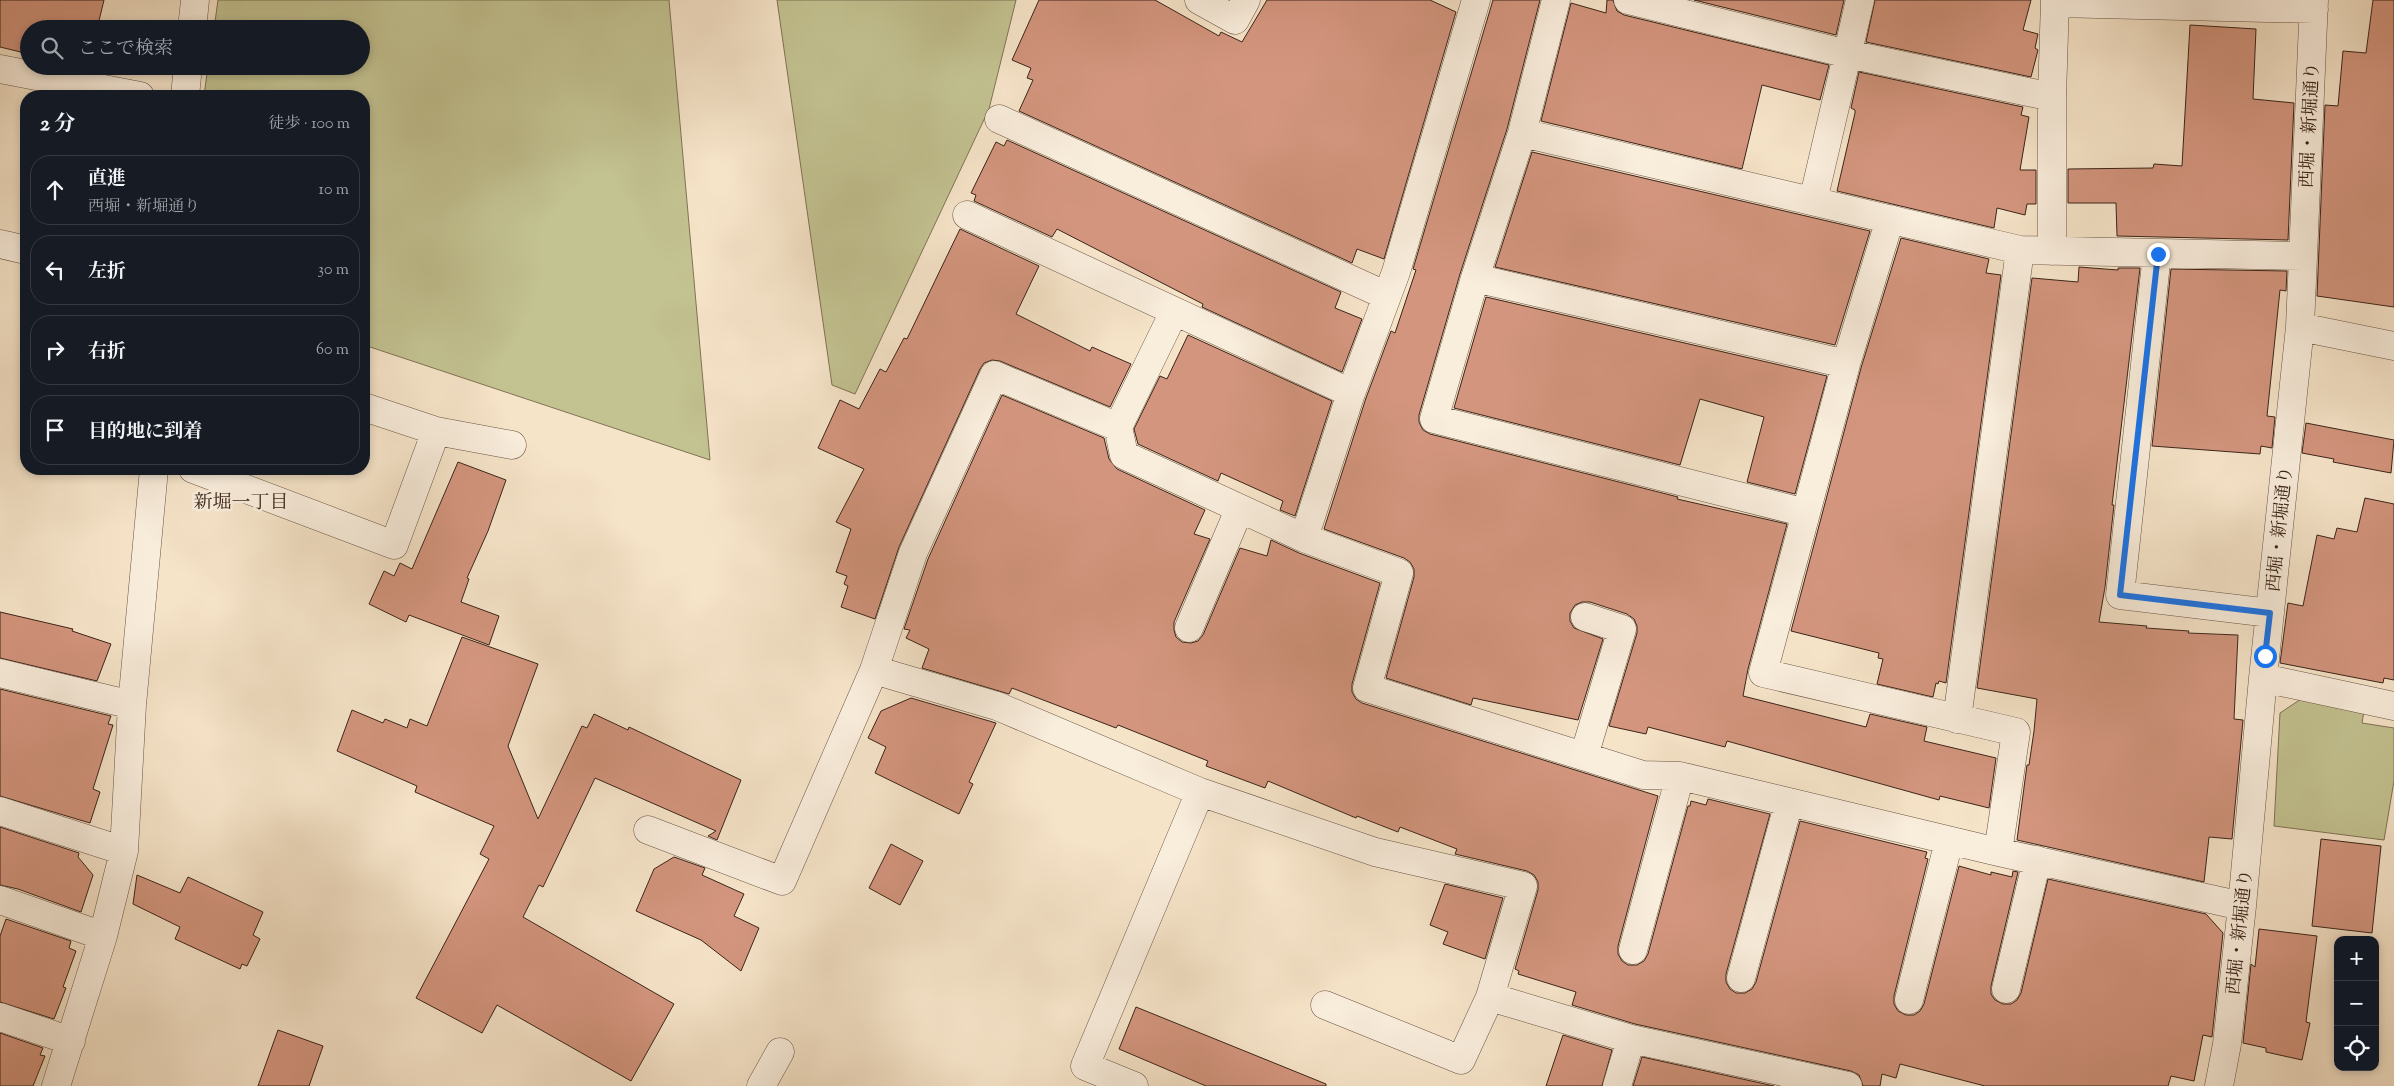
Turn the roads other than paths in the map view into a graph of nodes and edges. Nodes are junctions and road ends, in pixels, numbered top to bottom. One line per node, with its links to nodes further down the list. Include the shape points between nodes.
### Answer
1 (195, 0): 10 (street)
2 (1199, 0): 3 (street, via 1236,20)
3 (1246, 0)
4 (1476, 0): 31 (street)
5 (1556, 0): 20 (street)
6 (1628, 0): 11 (street)
7 (1860, 0): 11 (street)
8 (2055, 2): 9 (street); 18 (street)
9 (2314, 4): 29 (street, 西堀・新堀通り)
10 (193, 20)
11 (1848, 54): 18 (street); 21 (street)
12 (0, 68): 13 (street)
13 (20, 72)
14 (35, 75): 16 (street)
15 (187, 75): 17 (street)
16 (110, 90)
17 (186, 90)
18 (2052, 97): 27 (street)
19 (999, 119): 31 (street)
20 (1522, 133): 21 (street); 30 (street)
21 (1813, 201): 23 (street)
22 (967, 216): 32 (street)
23 (1890, 219): 26 (street); 35 (street)
24 (0, 244): 25 (street)
25 (20, 249)
26 (2020, 250): 27 (street); 54 (street)
27 (2052, 251): 28 (street)
28 (2158, 254): 29 (street); 46 (street, via 2120,595)
29 (2302, 256): 33 (street, 西堀・新堀通り)
30 (1475, 278): 35 (street); 44 (street, via 1434,419)
31 (1387, 296): 36 (street)
32 (1174, 312): 36 (street); 38 (street)
33 (2300, 327): 34 (street); 46 (street, 西堀・新堀通り)
34 (2394, 346)
35 (1846, 364): 44 (street)
36 (1351, 393): 45 (street)
37 (370, 409): 39 (street)
38 (1118, 427): 43 (street, via 1124,455); 49 (street, via 994,375 913,553)
39 (436, 430): 40 (street); 42 (street, via 394,545)
40 (512, 445)
41 (153, 475): 52 (street)
42 (209, 475)
43 (1239, 510): 45 (street); 48 (street)
44 (1806, 513): 54 (street, via 1763,673)
45 (1304, 538): 55 (street, via 1399,573 1367,688)
46 (2270, 613): 51 (street, 西堀・新堀通り)
47 (1585, 617): 55 (street, via 1622,629)
48 (1189, 628)
49 (874, 670): 57 (street, via 997,706); 60 (street, via 782,881)
50 (0, 674): 52 (street)
51 (2263, 678): 53 (street); 66 (street, 西堀・新堀通り)
52 (132, 705): 62 (street)
53 (2394, 706)
54 (1957, 719): 63 (street, via 2016,732)
55 (1584, 756): 56 (street, via 1643,775)
56 (1680, 776): 58 (street); 68 (street)
57 (1200, 792): 71 (street, via 1375,852 1523,886); 80 (street, via 1085,1066)
58 (1789, 802): 61 (street); 69 (street)
59 (0, 811): 62 (street)
60 (648, 830)
61 (1949, 841): 63 (street); 72 (street)
62 (124, 851): 67 (street)
63 (1998, 852): 64 (street)
64 (2037, 860): 66 (street); 70 (street)
65 (0, 900): 67 (street)
66 (2242, 906): 83 (street, 西堀・新堀通り, via 2227,1044)
67 (103, 936): 76 (street)
68 (1633, 950)
69 (1741, 978)
70 (2006, 989)
71 (1490, 997): 73 (street, via 1461,1060); 75 (street)
72 (1909, 1000)
73 (1325, 1005)
74 (0, 1017): 76 (street)
75 (1631, 1039): 81 (street); 82 (street)
76 (71, 1041): 78 (street)
77 (780, 1052): 79 (street)
78 (56, 1086)
79 (761, 1086)
80 (1134, 1086)
81 (1617, 1086)
82 (1848, 1086)
83 (2219, 1086)

